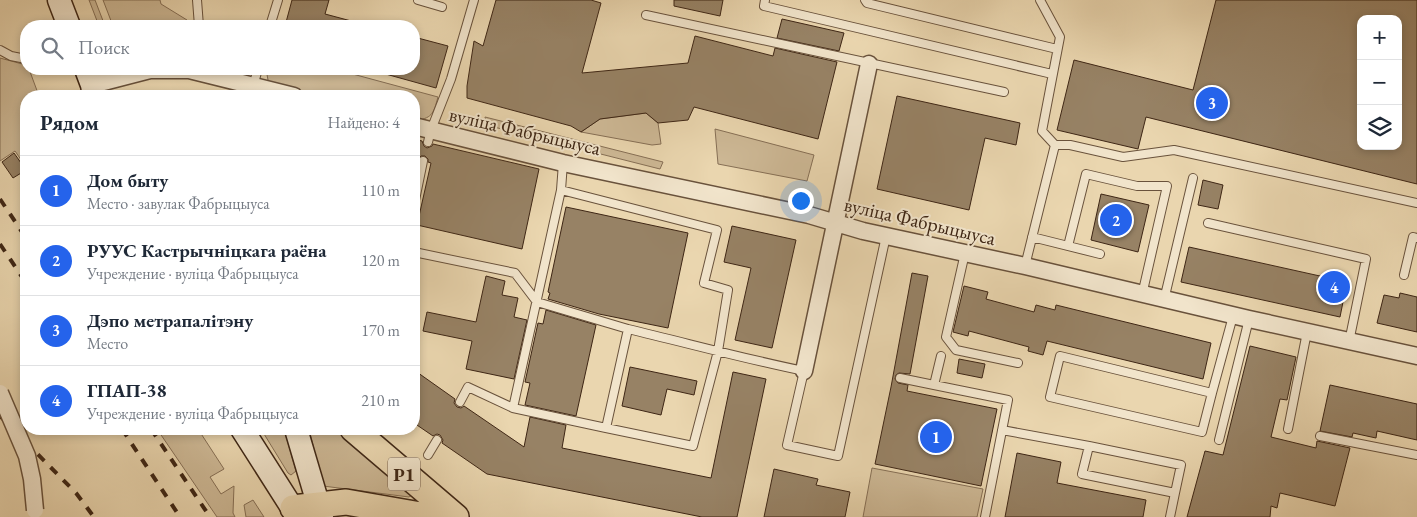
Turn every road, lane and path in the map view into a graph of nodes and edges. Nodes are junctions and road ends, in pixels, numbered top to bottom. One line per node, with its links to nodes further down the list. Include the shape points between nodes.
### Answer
1 (59, 0): 11 (main road)
2 (197, 0): 12 (lane)
3 (278, 0): 13 (lane)
4 (418, 0): 9 (lane)
5 (474, 0): 27 (lane)
6 (765, 0): 18 (lane, via 764,6)
7 (865, 0): 14 (lane)
8 (1040, 0): 14 (lane, via 1060,36)
9 (442, 7)
10 (646, 14): 17 (lane)
11 (67, 20)
12 (199, 20)
13 (272, 20)
14 (1057, 49): 18 (lane)
15 (0, 50): 16 (lane)
16 (20, 58)
17 (870, 64): 25 (lane); 35 (street)
18 (1052, 74): 28 (lane, via 1042,131)
19 (133, 75): 23 (street)
20 (212, 75): 22 (street)
21 (256, 75): 22 (lane)
22 (253, 86): 24 (street)
23 (93, 87)
24 (269, 90)
25 (1004, 92)
26 (420, 130): 27 (street, вуліца Фабрыцыуса)
27 (430, 136): 30 (street, вуліца Фабрыцыуса)
28 (1055, 145): 34 (lane, via 1070,145 1123,157 1174,150); 38 (lane)
29 (423, 161): 31 (lane)
30 (563, 163): 33 (lane); 35 (street, вуліца Фабрыцыуса)
31 (420, 176)
32 (1193, 178): 47 (lane)
33 (561, 190): 48 (lane); 54 (lane, via 717,230 704,283 728,290)
34 (1417, 203)
35 (835, 223): 37 (street, вуліца Фабрыцыуса); 58 (street)
36 (1208, 223): 53 (lane, via 1366,259)
37 (886, 236): 42 (street, вуліца Фабрыцыуса); 58 (lane, via 838,456 787,446)
38 (1032, 237): 40 (lane); 44 (lane)
39 (1417, 238): 45 (lane, via 1413,237)
40 (1068, 246): 43 (lane); 46 (lane, via 1086,174 1137,186 1167,186)
41 (420, 253): 48 (lane, via 515,273)
42 (965, 253): 44 (street, вуліца Фабрыцыуса); 57 (lane, via 946,337 956,350)
43 (1100, 254)
44 (1025, 266): 46 (street, вуліца Фабрыцыуса)
45 (1404, 275)
46 (1142, 295): 47 (street, вуліца Фабрыцыуса)
47 (1164, 300): 49 (street, вуліца Фабрыцыуса)
48 (537, 302): 51 (lane); 64 (lane)
49 (1233, 316): 50 (street, вуліца Фабрыцыуса); 62 (lane)
50 (1249, 320): 52 (street, вуліца Фабрыцыуса); 73 (lane)
51 (628, 328): 54 (lane); 65 (lane)
52 (1307, 332): 53 (street, вуліца Фабрыцыуса); 66 (lane)
53 (1349, 342): 56 (street, вуліца Фабрыцыуса)
54 (718, 351): 58 (lane); 65 (lane, via 693,446)
55 (941, 356): 60 (lane)
56 (1417, 356)
57 (1018, 363)
58 (804, 371)
59 (900, 378): 60 (lane)
60 (934, 385): 67 (lane, via 1008,400)
61 (0, 393): 80 (street, bridge, via 27,456)
62 (1212, 393): 62 (lane, via 1060,356 1050,397 1202,432)
63 (460, 402): 64 (lane, via 468,387)
64 (513, 408): 65 (lane)
65 (606, 428)
66 (1288, 429)
67 (1002, 430): 74 (lane); 83 (lane)
68 (247, 435): 78 (main road)
69 (297, 435): 78 (main road)
70 (360, 435): 82 (main road, Р1)
71 (1320, 436): 76 (lane)
72 (437, 440): 75 (lane)
73 (1219, 440)
74 (1089, 446): 77 (lane, via 1181,465); 77 (lane, via 1082,474)
75 (428, 455)
76 (1417, 455)
77 (1175, 493): 84 (lane)
78 (308, 512): 79 (main road, via 346,502)
79 (403, 515): 81 (main road)
80 (36, 517)
81 (432, 517)
82 (456, 517)
83 (985, 517)
84 (1170, 517)

